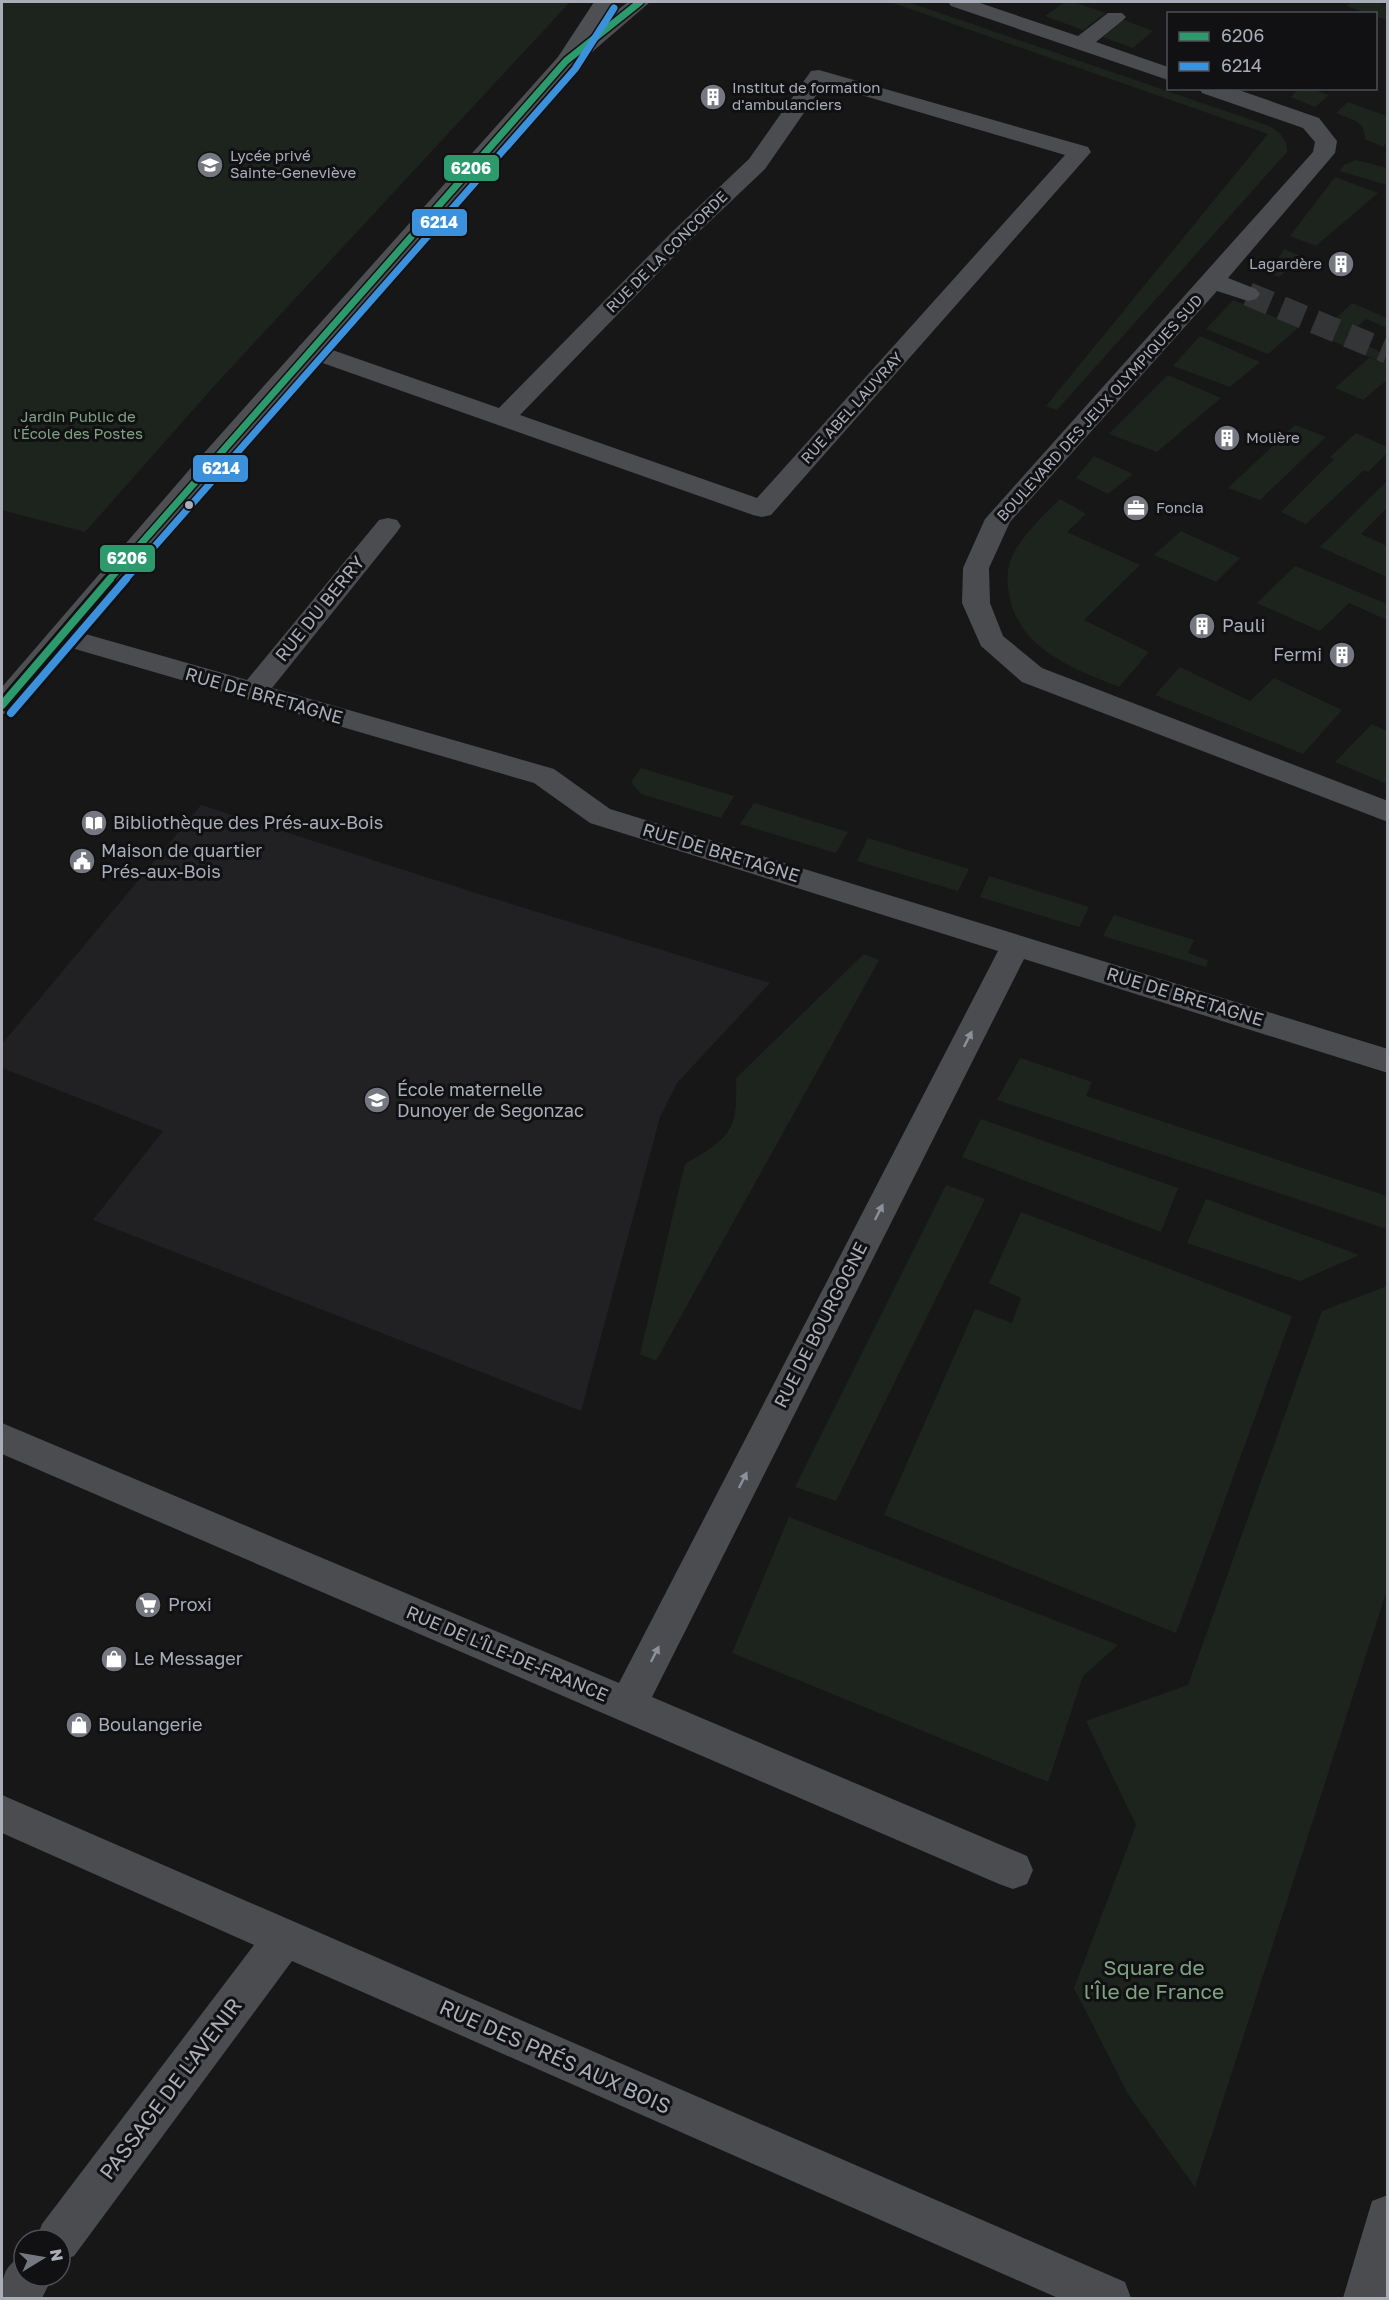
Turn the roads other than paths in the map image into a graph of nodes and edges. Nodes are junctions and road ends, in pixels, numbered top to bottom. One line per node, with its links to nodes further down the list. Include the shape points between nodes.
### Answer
1 (604, 2): 6 (main road)
2 (639, 2): 6 (main road)
3 (958, 2): 5 (street)
4 (1115, 17): 5 (street)
5 (1081, 44): 7 (street)
6 (566, 61): 14 (main road)
7 (1167, 74)
8 (819, 76): 15 (street, RUE DE LA CONCORDE, via 757,164); 15 (street, RUE ABEL LAUVRAY, via 1080,152 762,509)
9 (1215, 90): 11 (street, BOULEVARD DES JEUX OLYMPIQUES SUD)
10 (1284, 90): 11 (street)
11 (1263, 107): 12 (street, BOULEVARD DES JEUX OLYMPIQUES SUD, via 1311,123 1326,141 1324,153)
12 (1213, 281): 13 (street); 20 (street, BOULEVARD DES JEUX OLYMPIQUES SUD, via 998,519 976,568 976,603 991,640 1032,675)
13 (1248, 294)
14 (309, 350): 15 (street, RUE ABEL LAUVRAY); 17 (main road)
15 (503, 418)
16 (388, 526): 18 (street, RUE DU BERRY)
17 (61, 636): 18 (street, RUE DE BRETAGNE); 19 (main road)
18 (253, 692): 21 (street, RUE DE BRETAGNE, via 544,776 600,816)
19 (2, 705)
20 (1388, 812)
21 (1016, 945): 22 (street, RUE DE BRETAGNE); 24 (street, RUE DE BOURGOGNE, one-way to 21)
22 (1388, 1060)
23 (2, 1438): 24 (street, RUE DE L'ÎLE-DE-FRANCE)
24 (628, 1706): 26 (street, RUE DE L'ÎLE-DE-FRANCE)
25 (2, 1814): 27 (street, RUE DES PRÉS AUX BOIS)
26 (1013, 1870)
27 (284, 1939): 29 (street, PASSAGE DE L'AVENIR); 30 (street, RUE DES PRÉS AUX BOIS)
28 (1388, 2217): 31 (street)
29 (67, 2228)
30 (1109, 2298)
31 (1365, 2298)

